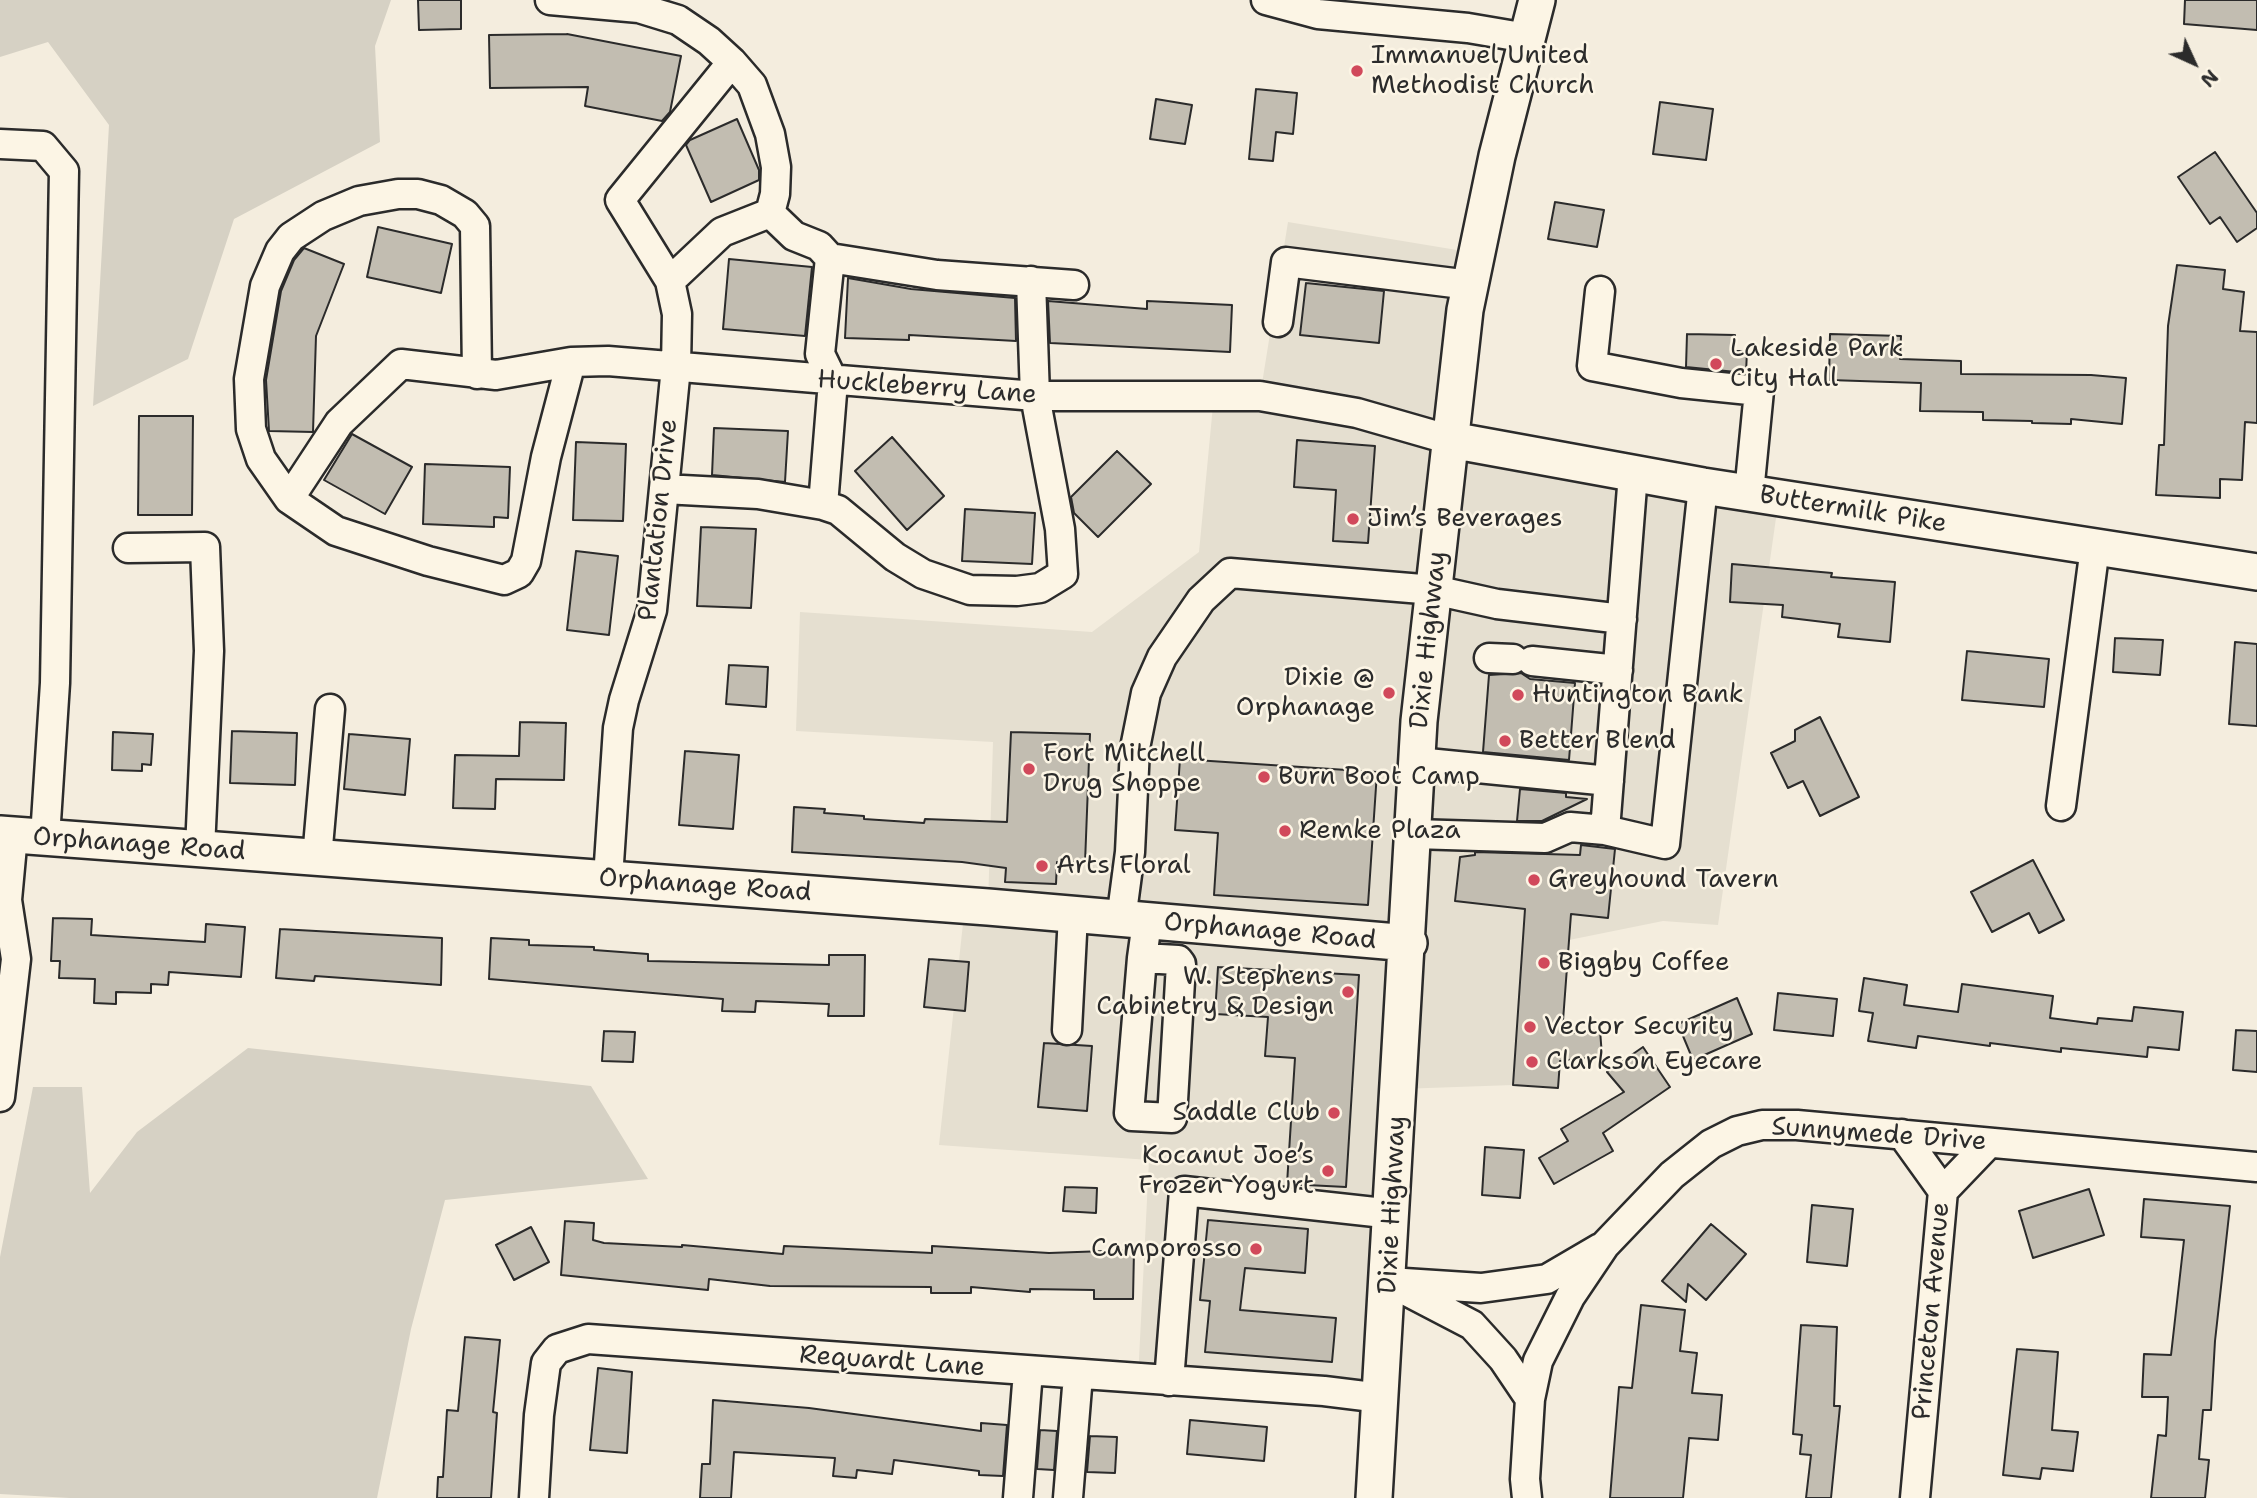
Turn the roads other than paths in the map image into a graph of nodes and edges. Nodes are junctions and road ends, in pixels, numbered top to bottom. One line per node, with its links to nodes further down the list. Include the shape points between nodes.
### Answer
1 (550, 0): 5 (street, via 639,8 678,20)
2 (1266, 0): 4 (street, via 1318,14)
3 (1537, 0): 4 (main road, Dixie Highway)
4 (1527, 38): 12 (main road, Dixie Highway)
5 (732, 62): 7 (street, via 752,85 770,134 776,167); 9 (street, via 620,200)
6 (0, 145): 40 (street, via 43,145 64,171 55,684)
7 (770, 213): 8 (street, via 794,236 819,246); 9 (street, via 722,232)
8 (830, 258): 10 (street, via 937,275); 18 (street, via 820,354)
9 (670, 281): 16 (street, Plantation Drive, via 677,314)
10 (1031, 281): 11 (street); 19 (street)
11 (1074, 285)
12 (1470, 285): 14 (street, via 1286,262); 20 (main road, Dixie Highway)
13 (1600, 291): 24 (street, via 1592,366 1681,383 1759,391)
14 (1278, 322)
15 (571, 362): 16 (street, Huckleberry Lane); 17 (street, Huckleberry Lane, via 496,376); 25 (street, via 526,561 511,577 504,580 428,561 336,531)
16 (676, 367): 18 (street, Huckleberry Lane); 23 (street, Plantation Drive)
17 (477, 374): 25 (street, Huckleberry Lane, via 401,364 339,423); 25 (street, via 475,226 465,214 442,200 398,194 359,201 291,237 265,286 249,379 251,429 261,459)
18 (833, 381): 19 (street, Huckleberry Lane); 26 (street)
19 (1035, 396): 20 (street, Huckleberry Lane, via 1260,396 1357,413); 26 (street, via 1060,529 1063,574 1041,588 970,590 923,575 838,510)
20 (1451, 440): 21 (main road, Buttermilk Pike); 30 (main road, Dixie Highway)
21 (1633, 474): 22 (main road, Buttermilk Pike); 31 (street)
22 (1703, 486): 24 (main road, Buttermilk Pike); 38 (street, via 1665,844)
23 (664, 489): 26 (street, via 758,495); 43 (street, Plantation Drive, via 652,610 618,728)
24 (1749, 493): 27 (main road, Buttermilk Pike)
25 (289, 499)
26 (822, 505)
27 (2095, 547): 29 (main road, Buttermilk Pike); 37 (street)
28 (128, 548): 41 (street, via 205,547 209,651)
29 (2257, 572)
30 (1434, 590): 31 (street, via 1497,604); 35 (main road, Dixie Highway); 45 (street, via 1230,573 1201,600 1162,657 1146,693 1135,748 1130,852)
31 (1622, 619): 33 (street)
32 (1511, 659): 33 (street)
33 (1618, 670): 36 (street)
34 (330, 709): 42 (street)
35 (1417, 762): 36 (street); 39 (main road, Dixie Highway)
36 (1609, 780): 38 (street)
37 (2061, 806)
38 (1605, 830): 39 (street, via 1570,827 1545,838)
39 (1414, 834): 46 (main road, Dixie Highway)
40 (19, 836): 41 (main road, Orphanage Road); 49 (street, via 7,900 16,959)
41 (200, 849): 42 (main road, Orphanage Road)
42 (317, 858): 43 (main road, Orphanage Road)
43 (608, 878): 44 (main road, Orphanage Road)
44 (1073, 915): 45 (main road, Orphanage Road); 48 (street)
45 (1134, 921): 46 (main road, Orphanage Road); 47 (street)
46 (1409, 943): 54 (main road, Dixie Highway)
47 (1142, 958): 47 (street, via 1181,964 1172,1118 1129,1113)
48 (1067, 1030)
49 (0, 1097)
50 (1902, 1135): 51 (street, Sunnymede Drive); 53 (street); 55 (street, Sunnymede Drive, via 1797,1125 1737,1131 1672,1175)
51 (1989, 1143): 52 (street, Sunnymede Drive); 53 (street, Princeton Avenue)
52 (2257, 1167)
53 (1943, 1191): 67 (street, Princeton Avenue)
54 (1393, 1214): 56 (main road, Dixie Highway); 59 (street, via 1184,1191)
55 (1605, 1245): 56 (street, via 1547,1279 1481,1288); 61 (street, Sunnymede Drive, via 1550,1332)
56 (1389, 1282): 60 (main road, Dixie Highway); 61 (street, via 1472,1325)
57 (1028, 1371): 58 (street, Requardt Lane); 62 (street, Requardt Lane, via 589,1339 569,1342 546,1363); 63 (street)
58 (1078, 1375): 59 (street, Requardt Lane); 64 (street)
59 (1169, 1381): 60 (street, Requardt Lane)
60 (1381, 1398): 65 (main road, Dixie Highway)
61 (1530, 1399): 66 (street, Sunnymede Drive)
62 (534, 1498)
63 (1018, 1498)
64 (1068, 1498)
65 (1374, 1498)
66 (1527, 1498)
67 (1915, 1498)

